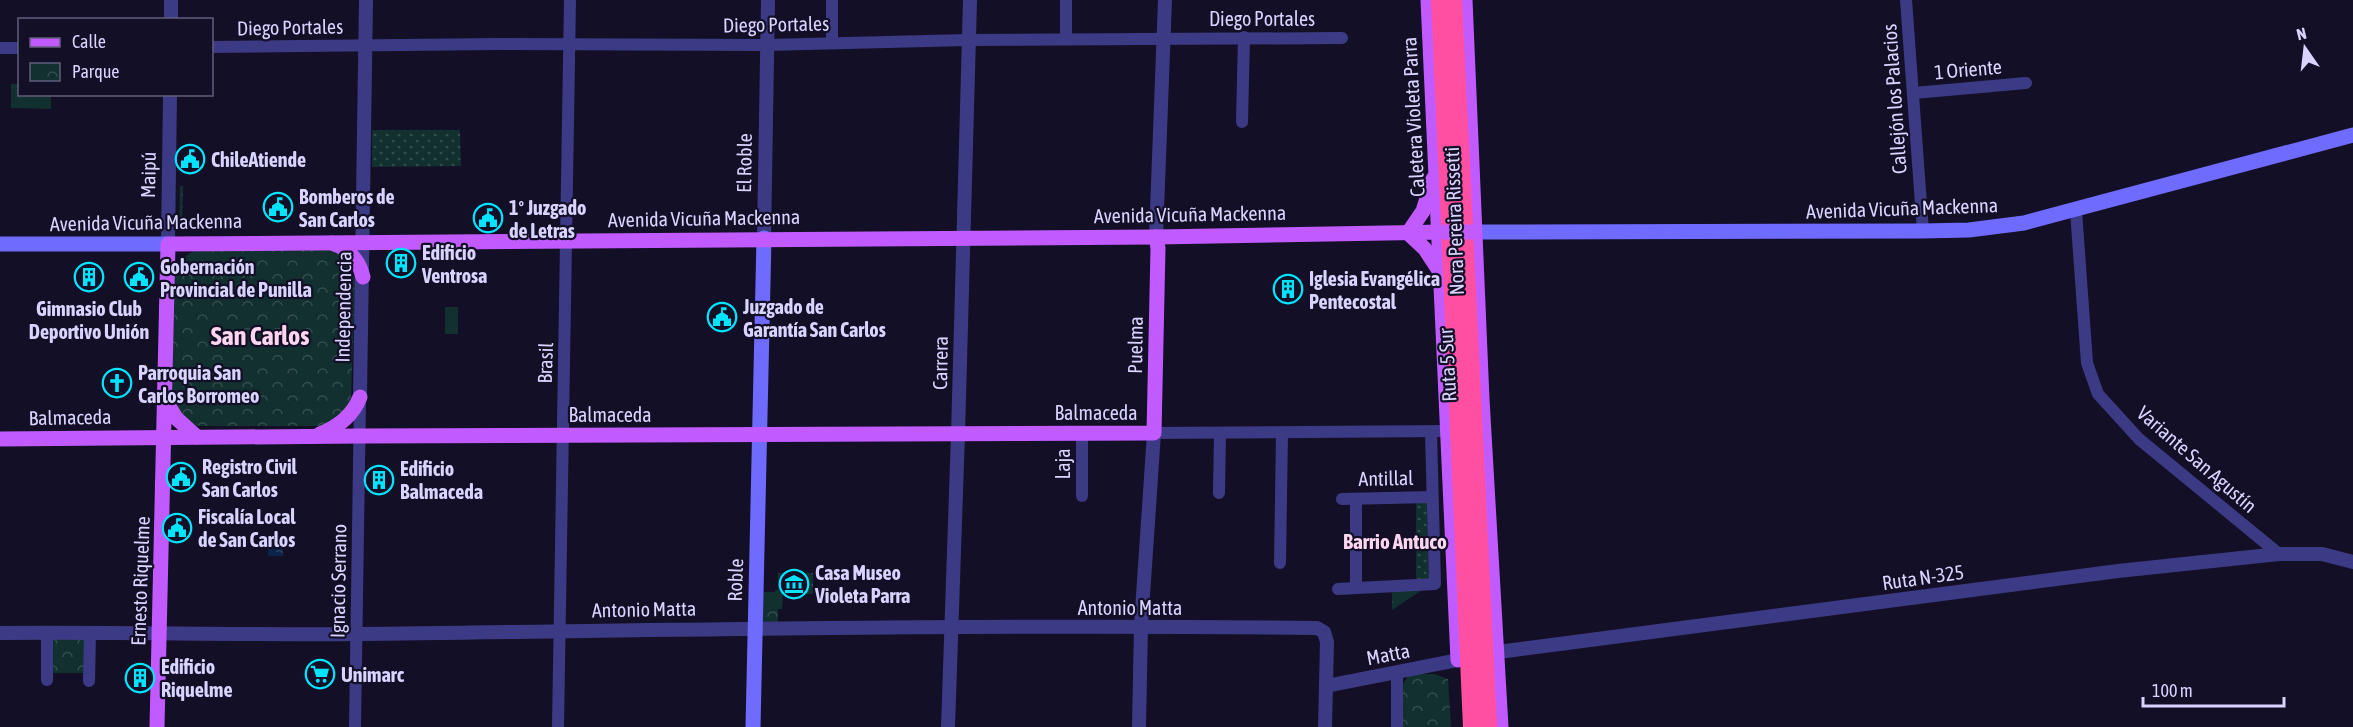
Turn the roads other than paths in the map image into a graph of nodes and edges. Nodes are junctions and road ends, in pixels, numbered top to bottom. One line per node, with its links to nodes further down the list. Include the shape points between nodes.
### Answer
1 (171, 0): 14 (street)
2 (366, 0): 22 (street, Independencia)
3 (570, 0): 21 (street, Brasil)
4 (768, 0): 23 (street, El Roble)
5 (832, 0): 20 (street)
6 (969, 0): 19 (street, Carrera)
7 (1066, 0): 18 (street)
8 (1165, 0): 15 (street, Puelma)
9 (1428, 0): 32 (main road, Caletera Violeta Parra)
10 (1440, 0): 100 (highway, Ruta 5 Sur)
11 (1453, 0): 101 (highway, Ruta 5 Sur)
12 (1465, 0): 36 (main road, Nora Pereira Rissetti)
13 (1906, 0): 28 (street, Callejón los Palacios)
14 (171, 18)
15 (1163, 38): 16 (street, Diego Portales); 18 (street, Diego Portales); 39 (street, Puelma)
16 (1244, 38): 17 (street, Diego Portales); 30 (street)
17 (1341, 38)
18 (1066, 39): 19 (street, Diego Portales)
19 (967, 40): 20 (street, Diego Portales); 38 (street, Carrera)
20 (832, 42): 23 (street, Diego Portales)
21 (570, 44): 22 (street, Diego Portales); 23 (street, Diego Portales); 41 (street, Brasil)
22 (366, 45): 24 (street, Diego Portales); 43 (street, Independencia)
23 (767, 45): 40 (street, El Roble)
24 (213, 47)
25 (0, 48): 26 (street)
26 (18, 48)
27 (2026, 83): 28 (street, 1 Oriente)
28 (1914, 93): 34 (street, Callejón los Palacios)
29 (170, 96): 46 (street, Maipú)
30 (1242, 122)
31 (2353, 135): 33 (main road, Avenida Vicuña Mackenna)
32 (1436, 162): 35 (main road, Caletera Violeta Parra); 37 (main road, via 1423,211)
33 (2076, 211): 34 (main road, Avenida Vicuña Mackenna, via 1992,228); 71 (street, Variante San Agustín, via 2087,363 2098,394 2139,439)
34 (1923, 231): 36 (main road, Avenida Vicuña Mackenna)
35 (1442, 232): 36 (main road, Avenida Vicuña Mackenna, bridge); 37 (main road, Avenida Vicuña Mackenna); 47 (main road, Caletera Violeta Parra)
36 (1474, 232): 85 (main road, Nora Pereira Rissetti)
37 (1408, 233): 39 (main road, Avenida Vicuña Mackenna); 47 (main road, via 1425,249)
38 (963, 237): 39 (main road, Avenida Vicuña Mackenna); 40 (main road, Avenida Vicuña Mackenna); 57 (street, Carrera)
39 (1156, 237): 58 (main road, Puelma)
40 (764, 238): 41 (main road, Avenida Vicuña Mackenna); 60 (main road, El Roble)
41 (565, 241): 43 (main road, Avenida Vicuña Mackenna); 59 (street, Brasil)
42 (323, 242): 43 (main road, Avenida Vicuña Mackenna); 44 (main road, Avenida Vicuña Mackenna); 48 (main road, via 338,245 351,254)
43 (364, 242): 48 (street, Independencia)
44 (206, 243): 46 (main road, Avenida Vicuña Mackenna); 49 (main road, via 182,256)
45 (0, 244): 46 (main road, Avenida Vicuña Mackenna)
46 (168, 244): 49 (main road, Maipú)
47 (1442, 275): 52 (main road, Caletera Violeta Parra)
48 (363, 277): 50 (street, Independencia)
49 (167, 279): 51 (main road, Maipú)
50 (360, 397): 61 (main road, via 342,422); 62 (street, Independencia)
51 (165, 400): 63 (main road, Maipú); 64 (main road, via 176,418)
52 (1448, 431): 53 (street, Balmaceda); 86 (main road, Caletera Violeta Parra)
53 (1431, 432): 56 (street, Balmaceda); 68 (street)
54 (1082, 433): 57 (main road, Balmaceda); 58 (main road, Balmaceda); 67 (street, Laja)
55 (1220, 433): 56 (street, Balmaceda); 58 (street, Balmaceda); 66 (street)
56 (1282, 433): 73 (street)
57 (958, 434): 60 (main road, Balmaceda); 78 (street, Carrera)
58 (1154, 434): 76 (street, Puelma)
59 (562, 435): 60 (main road, Balmaceda); 62 (main road, Balmaceda); 79 (street, Brasil)
60 (760, 435): 77 (main road, Roble)
61 (314, 436): 62 (main road, Balmaceda); 64 (main road, Balmaceda)
62 (359, 436): 84 (street, Ignacio Serrano)
63 (165, 437): 64 (main road, Balmaceda); 65 (main road, Balmaceda); 83 (main road, Ernesto Riquelme)
64 (197, 437)
65 (0, 439)
66 (1219, 493)
67 (1082, 496)
68 (1432, 497): 70 (street, Antillal); 74 (street, via 1435,584)
69 (1342, 499): 70 (street, Antillal)
70 (1356, 499): 74 (street)
71 (2279, 554): 72 (street, Ruta N-325, via 2322,554); 85 (street, Ruta N-325, via 2118,571)
72 (2353, 562)
73 (1280, 563)
74 (1356, 588): 75 (street)
75 (1338, 589)
76 (1142, 625): 78 (street, Antonio Matta); 90 (street, Antonio Matta, via 1317,628 1324,632 1327,642); 96 (street, Puelma)
77 (755, 627): 78 (street, Antonio Matta); 79 (street, Antonio Matta); 94 (main road, Roble)
78 (951, 628): 95 (street, Carrera)
79 (560, 630): 84 (street, Antonio Matta); 93 (street, Brasil)
80 (0, 633): 81 (street, Antonio Matta)
81 (47, 633): 82 (street, Antonio Matta); 88 (street)
82 (90, 633): 83 (street, Antonio Matta); 89 (street)
83 (159, 633): 84 (street, Antonio Matta); 91 (main road, Ernesto Riquelme)
84 (356, 634): 92 (street, Ignacio Serrano)
85 (1498, 652): 102 (main road, Nora Pereira Rissetti)
86 (1458, 660): 87 (street, Matta); 99 (highway)
87 (1397, 672): 90 (street, Matta); 98 (street)
88 (47, 680)
89 (89, 681)
90 (1326, 686): 97 (street)
91 (157, 727)
92 (355, 727)
93 (558, 727)
94 (753, 727)
95 (948, 727)
96 (1139, 727)
97 (1325, 727)
98 (1397, 727)
99 (1462, 727)
100 (1472, 727)
101 (1488, 727)
102 (1501, 727)

